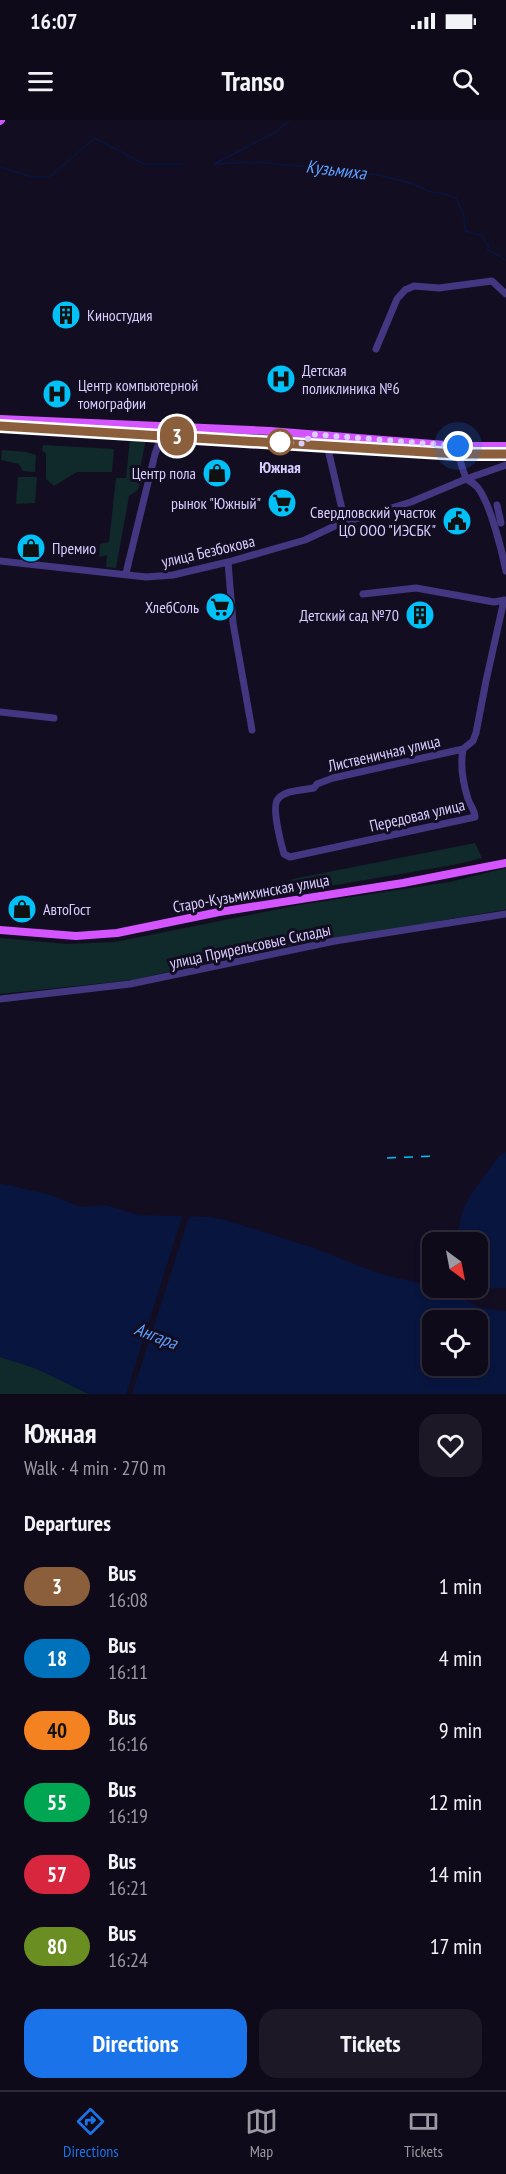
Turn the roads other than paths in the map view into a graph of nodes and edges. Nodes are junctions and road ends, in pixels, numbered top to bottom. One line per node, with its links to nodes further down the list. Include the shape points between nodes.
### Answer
1 (506, 294): 2 (street, via 492,281 439,288 414,286 397,299)
2 (376, 349)
3 (0, 419): 5 (main road)
4 (0, 426): 7 (main road)
5 (167, 426): 6 (main road); 7 (street)
6 (309, 434): 8 (main road); 9 (main road)
7 (162, 435): 9 (main road); 23 (street)
8 (330, 435): 10 (street); 12 (main road)
9 (307, 444): 10 (main road)
10 (327, 445): 11 (main road); 15 (street)
11 (339, 446): 13 (main road); 15 (street)
12 (506, 446)
13 (458, 454): 14 (main road); 17 (street)
14 (506, 454)
15 (332, 462): 19 (street)
16 (506, 465): 17 (street, улица Безбокова)
17 (466, 479): 19 (street, улица Безбокова, via 411,502); 24 (street, via 482,495)
18 (497, 505): 20 (street)
19 (345, 522): 22 (street, улица Безбокова, via 305,540)
20 (501, 523)
21 (0, 561): 25 (street, улица Безбокова)
22 (228, 562): 26 (street, улица Безбокова); 31 (street, via 232,623)
23 (128, 563): 25 (street); 26 (street)
24 (506, 571)
25 (126, 573): 26 (street, улица Безбокова)
26 (146, 577)
27 (363, 594): 28 (street, via 416,588 494,602)
28 (505, 600): 32 (street, via 476,733)
29 (0, 712): 30 (street)
30 (54, 718)
31 (252, 730)
32 (463, 749): 33 (street, Лиственичная улица, via 333,778 314,788 285,794 275,806); 33 (street, Передовая улица, via 460,763 475,817 290,857)
33 (284, 854)
34 (506, 863): 36 (main road, Старо-Кузьмихинская улица, via 117,933 76,936)
35 (506, 914): 37 (street, улица Прирельсовые Склады, via 335,941 130,984)
36 (0, 930)
37 (0, 999)

